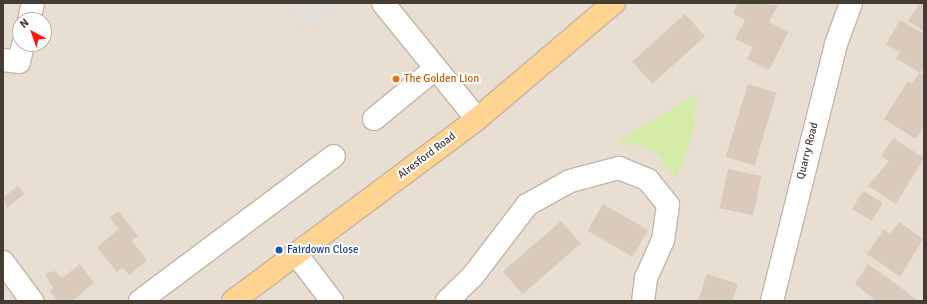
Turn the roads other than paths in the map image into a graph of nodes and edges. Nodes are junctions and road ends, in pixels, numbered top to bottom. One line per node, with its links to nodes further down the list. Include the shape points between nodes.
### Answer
1 (383, 3): 6 (street)
2 (614, 3): 8 (main road, Alresford Road)
3 (851, 3): 18 (street, Quarry Road, via 836,44)
4 (21, 52): 5 (street, via 19,62)
5 (3, 60)
6 (436, 68): 7 (street); 8 (street)
7 (374, 119)
8 (476, 119): 10 (main road, Alresford Road)
9 (334, 156): 13 (street)
10 (297, 255): 14 (main road, Alresford Road); 15 (street)
11 (3, 262): 12 (street)
12 (32, 301)
13 (140, 301)
14 (233, 301)
15 (332, 301)
16 (447, 301): 17 (street, via 472,277 527,205 570,181 619,168 648,180 668,205 663,240 646,278)
17 (643, 301)
18 (772, 301)

